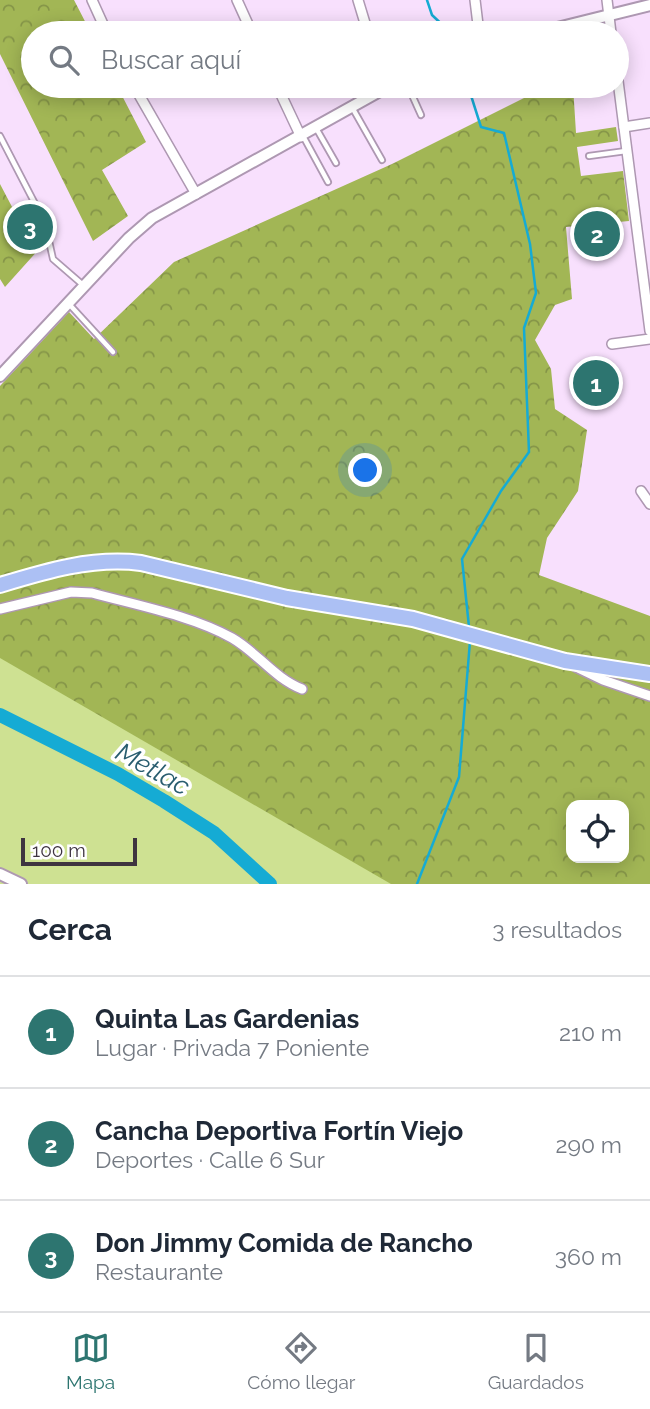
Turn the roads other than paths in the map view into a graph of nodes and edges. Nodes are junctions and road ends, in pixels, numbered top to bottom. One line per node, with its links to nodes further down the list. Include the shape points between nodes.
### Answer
1 (92, 0): 8 (street)
2 (237, 0): 9 (street)
3 (358, 0): 10 (street)
4 (475, 0): 11 (street)
5 (607, 0): 7 (street)
6 (650, 5): 7 (street)
7 (609, 14): 12 (street); 13 (street)
8 (102, 21)
9 (247, 21)
10 (364, 21)
11 (478, 21)
12 (582, 21)
13 (610, 21)
14 (141, 98): 31 (street)
15 (283, 98): 25 (street)
16 (367, 98): 19 (street)
17 (413, 98): 20 (lane)
18 (620, 98): 22 (street)
19 (352, 108): 23 (street); 28 (lane)
20 (421, 115)
21 (650, 123): 22 (street)
22 (624, 127): 26 (street)
23 (316, 128): 25 (street); 29 (lane)
24 (0, 136): 32 (lane, via 45,223 52,259)
25 (302, 136): 30 (lane); 31 (street)
26 (627, 151): 27 (lane); 34 (street, via 642,229)
27 (589, 156)
28 (382, 160)
29 (336, 163)
30 (328, 182)
31 (196, 194): 32 (street, via 152,218)
32 (84, 286): 33 (street)
33 (68, 303): 37 (lane); 38 (street)
34 (650, 331)
35 (650, 339): 36 (street)
36 (612, 344)
37 (113, 352)
38 (0, 376)
39 (641, 491): 40 (street)
40 (650, 504)
41 (0, 585): 43 (main road, via 70,566 141,563 287,598 413,619)
42 (0, 609): 45 (street, via 71,592 104,596 229,636 254,652 283,681)
43 (565, 661): 44 (main road); 46 (street)
44 (650, 674)
45 (302, 689)
46 (650, 696)
47 (0, 874): 48 (street)
48 (21, 884)

